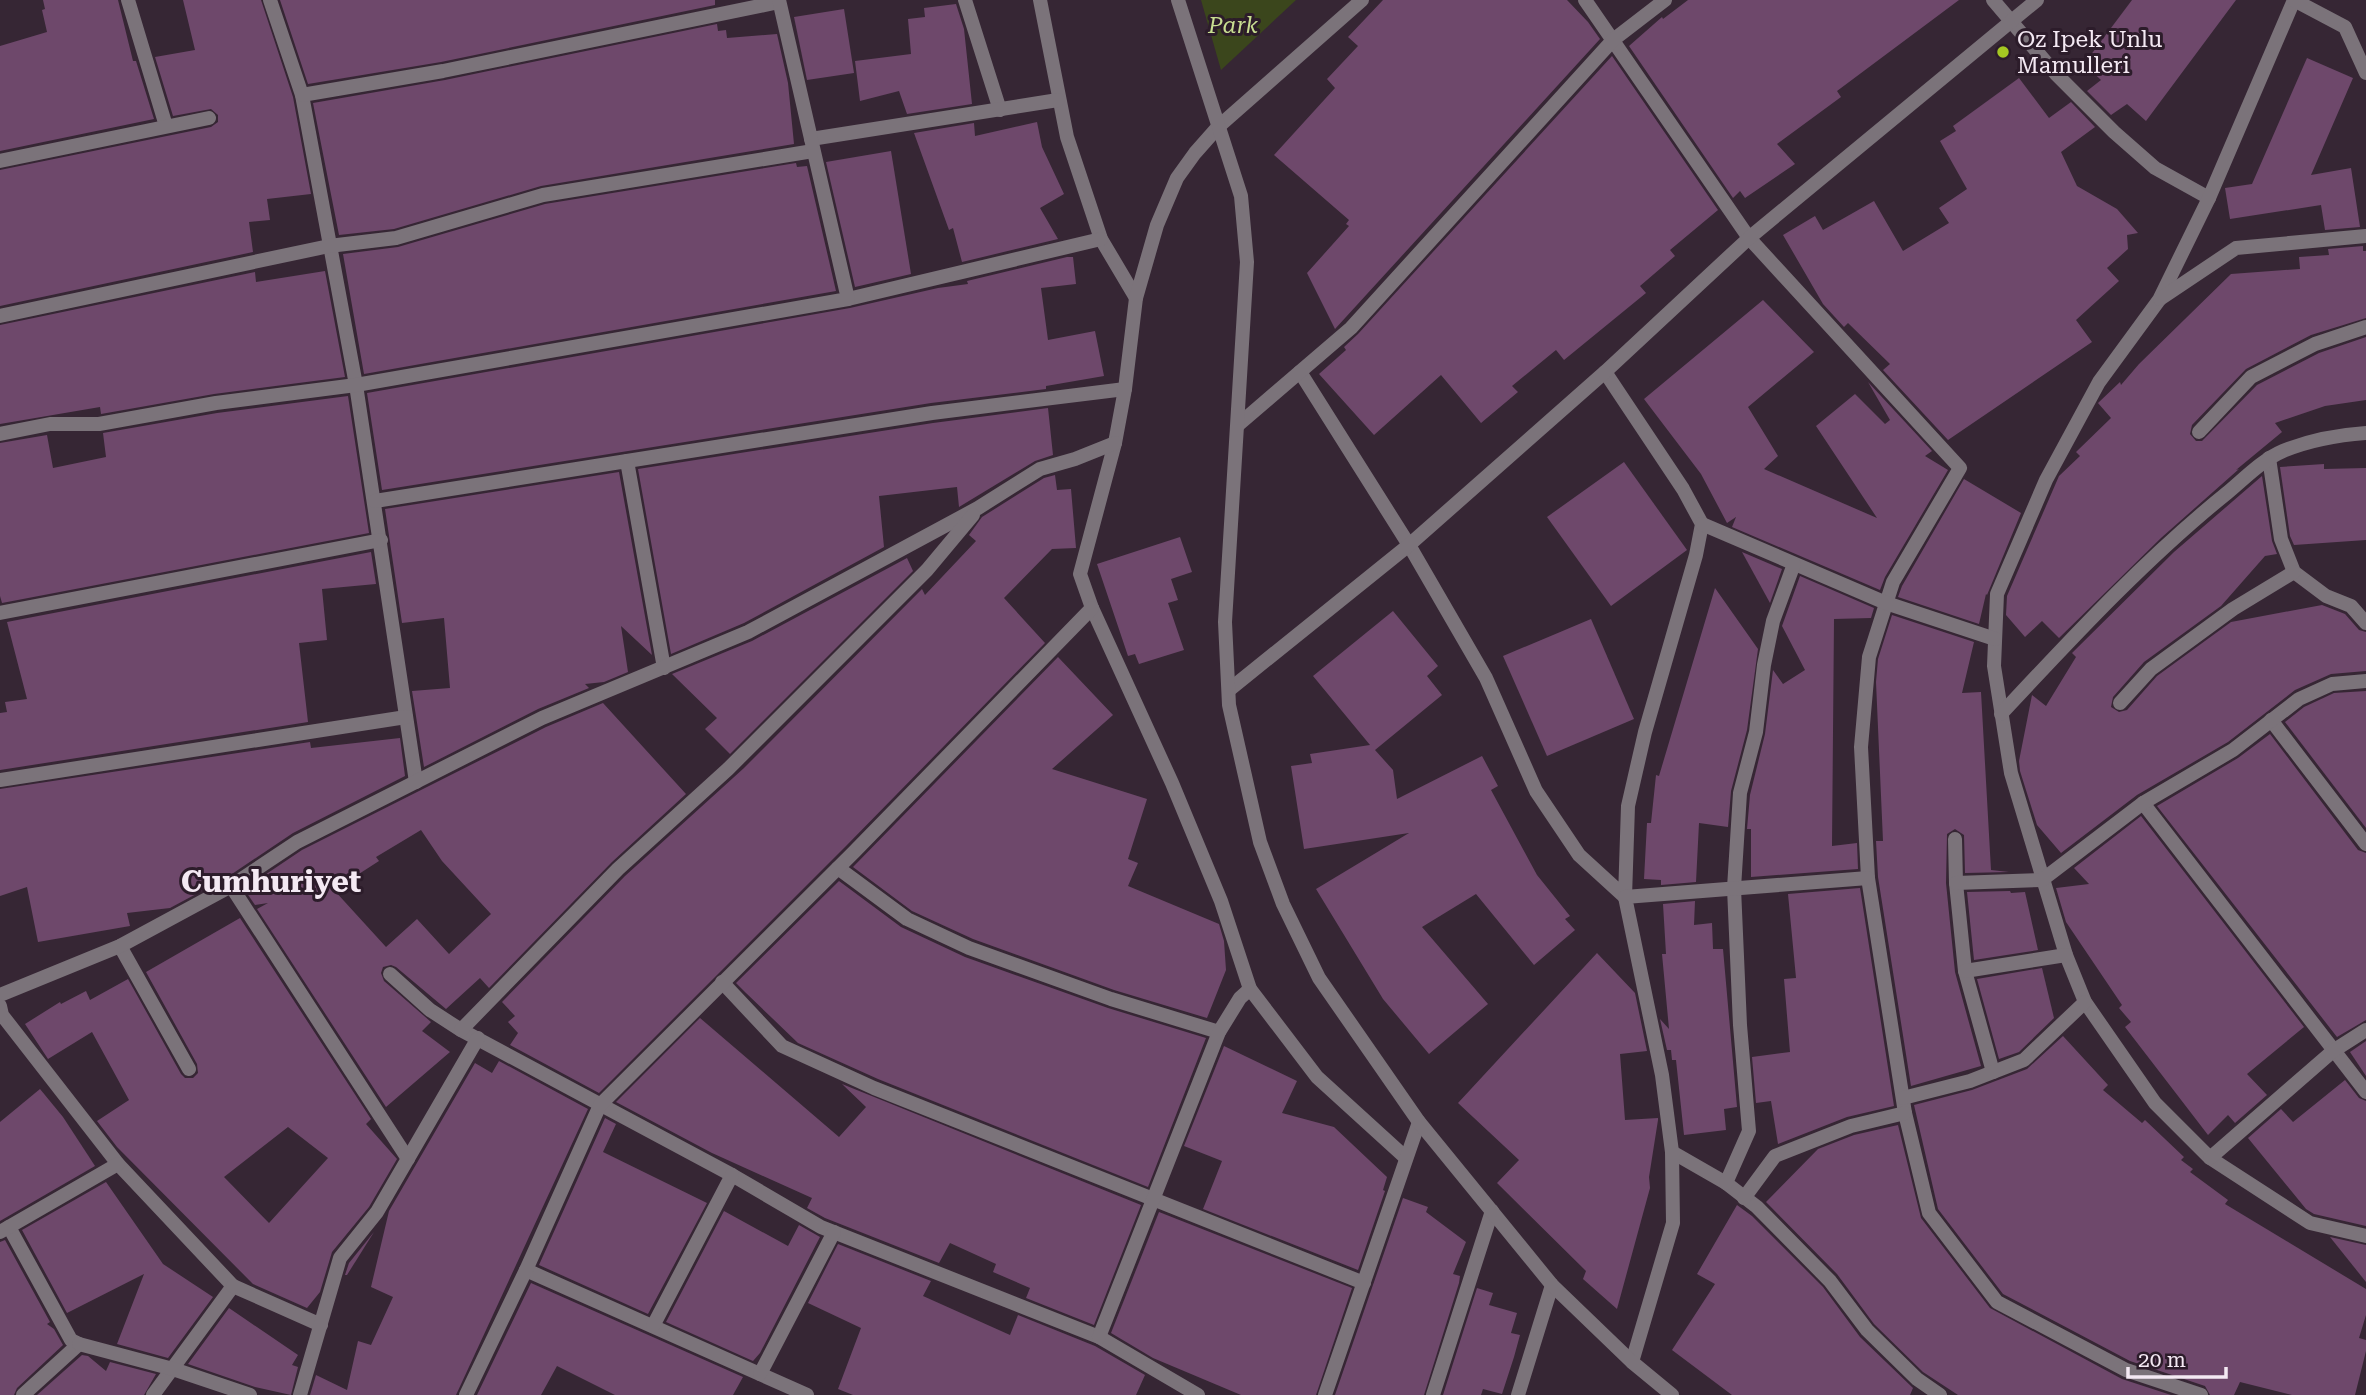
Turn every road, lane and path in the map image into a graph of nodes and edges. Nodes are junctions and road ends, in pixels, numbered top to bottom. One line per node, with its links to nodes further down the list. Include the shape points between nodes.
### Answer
1 (128, 0): 20 (street)
2 (270, 0): 16 (street)
3 (965, 0): 18 (street)
4 (1040, 0): 17 (street)
5 (1178, 0): 21 (street)
6 (1362, 0): 21 (street)
7 (1585, 0): 14 (street)
8 (1665, 0): 14 (street)
9 (1993, 0): 13 (street)
10 (2037, 0): 13 (street)
11 (2294, 0): 15 (street, via 2345,27); 24 (street)
12 (779, 1): 16 (street, via 443,71); 22 (street)
13 (2012, 21): 24 (street, via 2113,132 2155,168); 26 (street)
14 (1613, 40): 26 (street); 34 (street, via 1351,328)
15 (2366, 71)
16 (302, 95): 28 (street)
17 (1058, 100): 18 (street); 27 (street)
18 (1000, 110): 22 (street)
19 (209, 118): 20 (street)
20 (166, 126): 23 (street)
21 (1219, 127): 29 (street, via 1177,178 1157,225); 38 (street, via 1241,196 1247,262)
22 (812, 145): 28 (street, via 543,195 396,238); 30 (street)
23 (0, 161)
24 (2210, 198): 31 (street)
25 (2366, 236): 31 (street, via 2236,248)
26 (1749, 238): 35 (street); 52 (street, via 1960,468 1893,582)
27 (1101, 239): 29 (street); 30 (street)
28 (330, 246): 32 (street); 36 (street)
29 (1136, 298): 37 (street)
30 (848, 299): 36 (street)
31 (2159, 300): 56 (street, via 2099,382 2046,480 1997,594)
32 (0, 316)
33 (2366, 327): 39 (street, via 2315,344 2251,377)
34 (1300, 372): 38 (street); 49 (street)
35 (1605, 372): 47 (street); 49 (street)
36 (356, 385): 41 (street, via 99,424 50,424); 45 (street)
37 (1125, 389): 42 (street); 44 (street, via 932,413)
38 (1238, 425): 59 (street, via 1225,622)
39 (2199, 432)
40 (2366, 433): 43 (street, via 2333,435)
41 (0, 434)
42 (1115, 443): 46 (street, via 1040,469); 53 (street, via 1080,574)
43 (2269, 458): 51 (street, via 2281,539); 61 (street, via 2091,617)
44 (627, 461): 45 (street); 57 (street)
45 (375, 501): 48 (street)
46 (978, 508): 57 (street, via 748,632); 85 (street, via 928,570 728,769 618,869)
47 (1702, 524): 50 (street); 75 (street, via 1628,806)
48 (381, 540): 54 (street); 62 (street)
49 (1409, 545): 59 (street); 75 (street, via 1486,678 1536,791 1579,855)
50 (1794, 564): 52 (street); 74 (street, via 1773,621 1756,732 1740,793)
51 (2294, 572): 55 (street, via 2326,596 2351,606); 60 (street, via 2233,609 2151,669)
52 (1886, 603): 56 (street); 70 (street, via 1869,657 1861,747)
53 (1092, 608): 69 (street); 81 (street, via 1221,901)
54 (0, 613)
55 (2366, 623)
56 (1995, 639): 61 (street)
57 (664, 668): 65 (street, via 542,718)
58 (2366, 681): 63 (street, via 2332,684 2299,699)
59 (1229, 691): 96 (street, via 1260,842 1283,904 1319,978)
60 (2120, 703)
61 (2001, 714): 71 (street, via 2011,773)
62 (406, 716): 64 (street); 65 (street)
63 (2271, 720): 66 (street, via 2233,750); 68 (street)
64 (0, 780)
65 (416, 782): 73 (street, via 297,842)
66 (2143, 803): 71 (street); 89 (street)
67 (1955, 839): 72 (street)
68 (2366, 844)
69 (838, 868): 80 (street); 87 (street, via 907,919 969,948 1111,999)
70 (1868, 878): 74 (street); 93 (street)
71 (2042, 880): 72 (street); 77 (street)
72 (1956, 883): 78 (street)
73 (231, 886): 76 (street); 100 (street)
74 (1734, 888): 75 (street); 103 (street, via 1749,1131)
75 (1625, 897): 97 (street, via 1662,1075)
76 (120, 946): 82 (street); 90 (street)
77 (2066, 955): 78 (street); 83 (street)
78 (1965, 971): 91 (street)
79 (390, 974): 85 (street)
80 (722, 982): 94 (street); 105 (street, via 782,1046 874,1088)
81 (1250, 989): 87 (street); 98 (street, via 1317,1077)
82 (0, 995)
83 (2085, 1002): 91 (street, via 2024,1060); 99 (street, via 2155,1103)
84 (0, 1006): 101 (street, via 2,1015)
85 (461, 1030): 88 (street)
86 (2366, 1030): 89 (street)
87 (1220, 1031): 105 (street)
88 (478, 1038): 94 (street); 100 (street)
89 (2333, 1051): 92 (street); 99 (street)
90 (189, 1069)
91 (1993, 1072): 93 (street)
92 (2366, 1092)
93 (1903, 1098): 95 (street)
94 (600, 1105): 102 (street); 110 (street)
95 (1905, 1113): 104 (street, via 1851,1126 1775,1156); 133 (street, via 1929,1213 1997,1302 2126,1370)
96 (1419, 1122): 98 (street); 106 (street)
97 (1672, 1152): 103 (street); 118 (street, via 1673,1223)
98 (1406, 1158): 111 (street)
99 (2210, 1158): 109 (street, via 2310,1223)
100 (408, 1159): 114 (street, via 377,1212 340,1258)
101 (118, 1164): 107 (street); 113 (street)
102 (732, 1175): 108 (street); 115 (street)
103 (1726, 1183): 104 (street)
104 (1744, 1198): 132 (street, via 1830,1282 1867,1330)
105 (1153, 1200): 111 (street); 116 (street)
106 (1492, 1211): 112 (street); 129 (street)
107 (2, 1230): 117 (street, via 71,1340)
108 (834, 1232): 116 (street); 120 (street)
109 (2366, 1236)
110 (526, 1270): 115 (street); 125 (street)
111 (1364, 1283): 128 (street)
112 (1552, 1285): 118 (street); 130 (street)
113 (233, 1286): 114 (street); 119 (street)
114 (321, 1325): 124 (street)
115 (653, 1326): 120 (street)
116 (1099, 1338): 127 (street)
117 (79, 1344): 119 (street); 121 (street)
118 (1632, 1362): 131 (street)
119 (173, 1369): 122 (street); 123 (street)
120 (760, 1374): 126 (street)
121 (23, 1395)
122 (153, 1395)
123 (250, 1395)
124 (300, 1395)
125 (466, 1395)
126 (807, 1395)
127 (1198, 1395)
128 (1325, 1395)
129 (1433, 1395)
130 (1518, 1395)
131 (1672, 1395)
132 (1940, 1395)
133 (2201, 1395)

